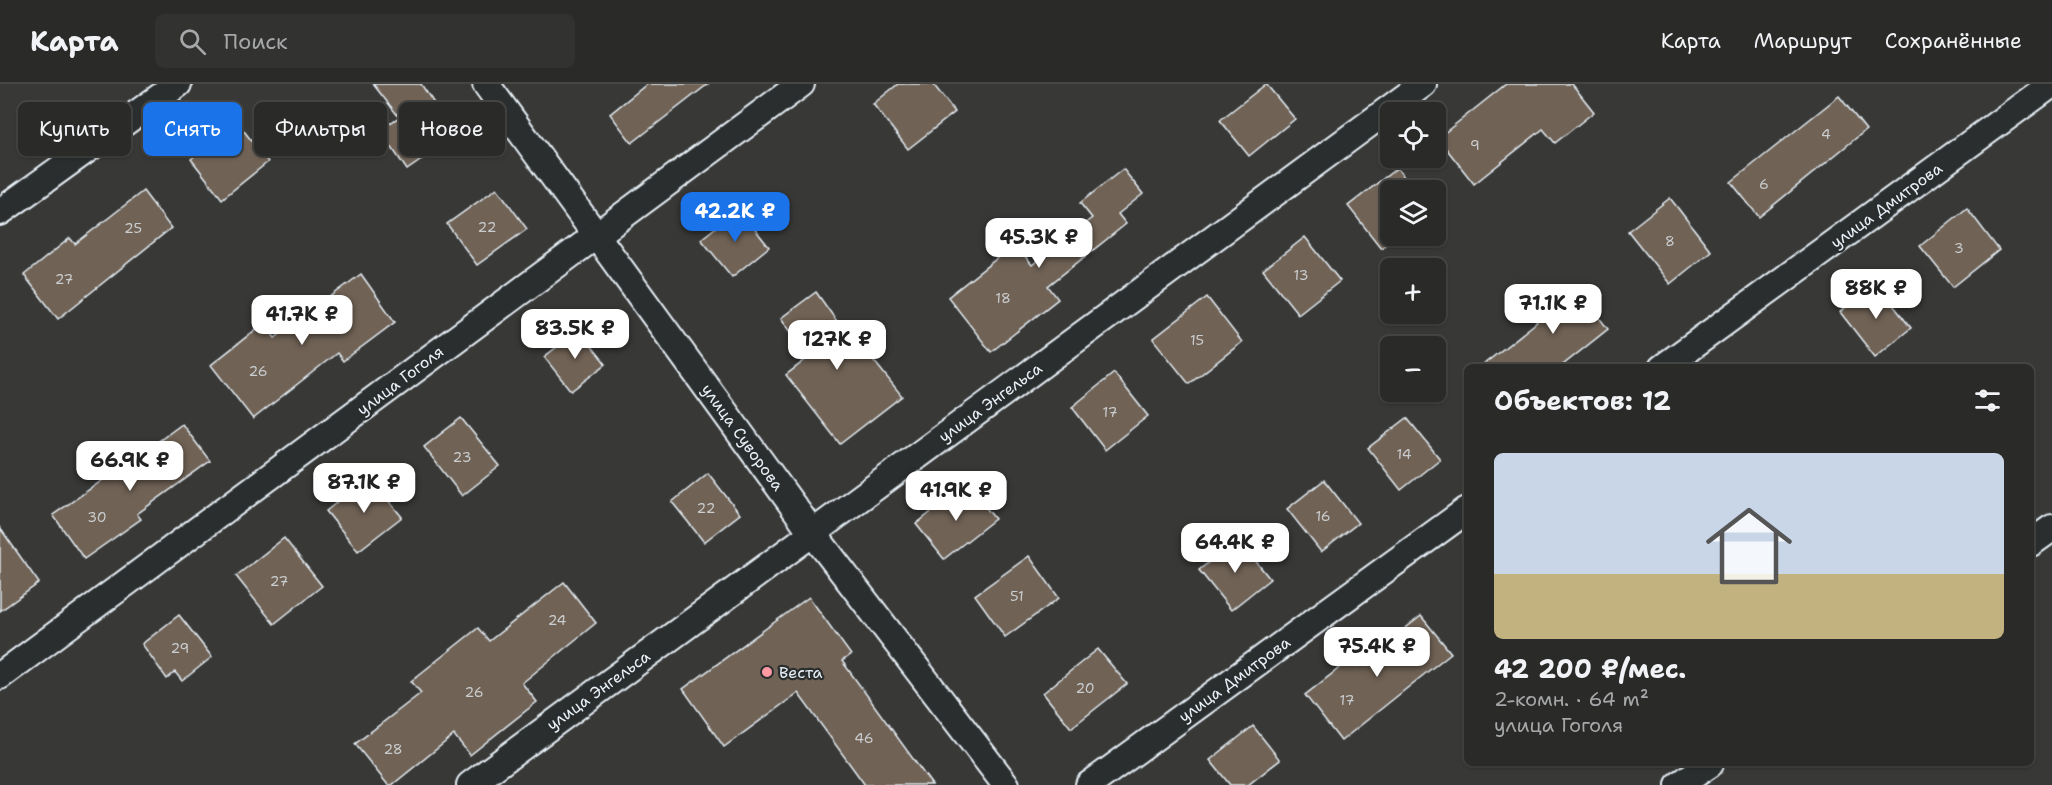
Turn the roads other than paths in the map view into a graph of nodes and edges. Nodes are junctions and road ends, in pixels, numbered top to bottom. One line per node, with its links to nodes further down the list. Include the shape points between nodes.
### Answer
1 (178, 84): 6 (street)
2 (486, 84): 7 (street, улица Суворова)
3 (801, 84): 7 (street, улица Гоголя)
4 (1423, 84): 11 (street, улица Энгельса)
5 (2052, 84): 8 (street, улица Дмитрова)
6 (0, 212)
7 (596, 235): 11 (street, улица Суворова); 13 (street, улица Гоголя)
8 (1667, 364)
9 (1464, 512): 17 (street, улица Дмитрова)
10 (2052, 528): 12 (street)
11 (812, 532): 15 (street, улица Энгельса); 16 (street, улица Суворова)
12 (2034, 541)
13 (0, 676)
14 (1707, 766): 18 (street)
15 (470, 785)
16 (1006, 785)
17 (1089, 785)
18 (1679, 785)

